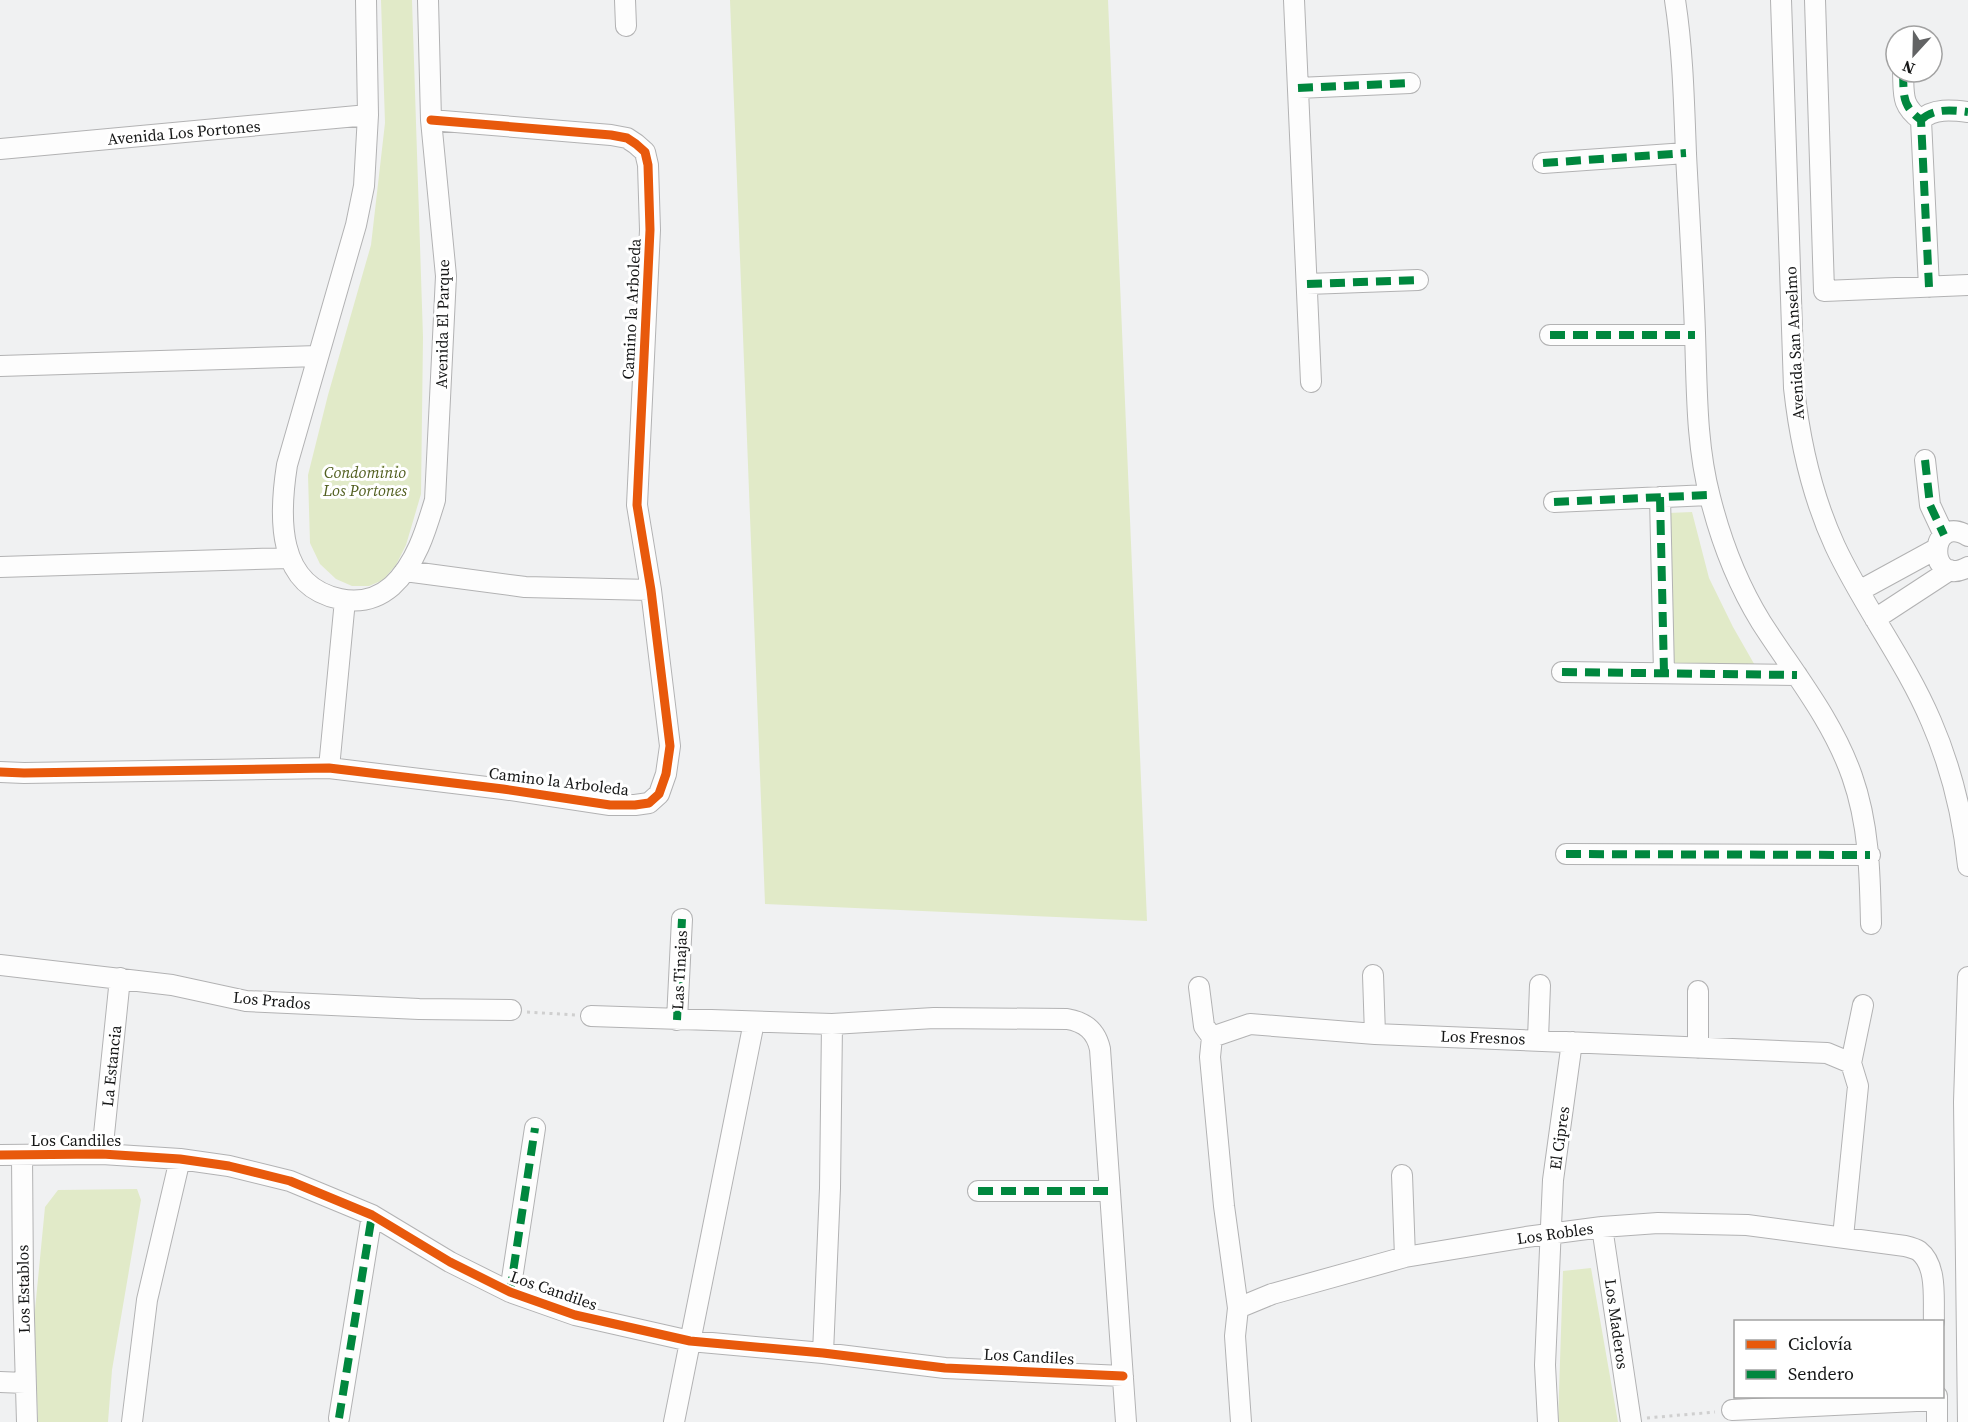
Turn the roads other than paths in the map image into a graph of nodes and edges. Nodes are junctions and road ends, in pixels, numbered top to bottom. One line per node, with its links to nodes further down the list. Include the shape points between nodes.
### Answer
1 (366, 0): 13 (street, Avenida El Parque)
2 (428, 0): 14 (street, Avenida El Parque)
3 (626, 0): 8 (street)
4 (1294, 0): 11 (street)
5 (1675, 0): 17 (street, via 1682,50)
6 (1781, 0): 38 (street, Avenida San Anselmo, via 1797,414 1817,500)
7 (1815, 0): 22 (street, via 1824,291)
8 (626, 26)
9 (1410, 83): 11 (street)
10 (1903, 84): 15 (street, via 1904,101)
11 (1298, 88): 20 (street)
12 (1968, 112): 15 (street, via 1933,112)
13 (368, 115): 16 (street, Avenida Los Portones); 25 (street, Avenida El Parque, via 364,186 358,215)
14 (431, 120): 35 (street, Avenida El Parque, via 446,276 435,501 425,534); 37 (street, Camino la Arboleda, via 611,135 627,138 645,152 650,230 637,505)
15 (1921, 120): 22 (street)
16 (0, 149)
17 (1686, 153): 18 (street); 23 (street)
18 (1543, 163)
19 (1418, 280): 20 (street)
20 (1307, 284): 27 (street)
21 (1968, 285): 22 (street)
22 (1929, 287)
23 (1695, 335): 24 (street); 29 (street, via 1696,391)
24 (1550, 336)
25 (318, 356): 26 (street); 33 (street, Avenida El Parque, via 287,465 282,501)
26 (0, 366)
27 (1311, 382)
28 (1925, 460): 32 (street, via 1930,505)
29 (1709, 495): 30 (street); 43 (street, via 1727,554 1760,620)
30 (1660, 497): 31 (street); 42 (street)
31 (1554, 502)
32 (1955, 536): 36 (street, via 1936,557 1940,564); 38 (street)
33 (289, 558): 34 (street); 39 (street, Avenida El Parque, via 303,578 325,596)
34 (0, 567)
35 (405, 571): 37 (street, via 525,587); 39 (street, Avenida El Parque, via 391,587 369,600)
36 (1962, 573): 40 (street)
37 (651, 590): 44 (street, Camino la Arboleda, via 670,746 659,794 649,802 609,805)
38 (1859, 591): 40 (street, Avenida San Anselmo)
39 (345, 600): 44 (street)
40 (1875, 619): 48 (street, Avenida San Anselmo, via 1917,693 1943,751)
41 (1562, 672): 42 (street)
42 (1664, 673): 43 (street)
43 (1797, 675): 47 (street, via 1833,732 1851,774 1862,805)
44 (329, 768): 45 (street, Camino la Arboleda)
45 (0, 772)
46 (1566, 854): 47 (street)
47 (1870, 855): 50 (street)
48 (1968, 866)
49 (682, 919): 61 (street, Las Tinajas)
50 (1871, 924)
51 (0, 965): 54 (street, Los Prados)
52 (1373, 975): 64 (street)
53 (1968, 977): 102 (street, via 1964,1102)
54 (120, 978): 59 (street, Los Prados, via 246,1001); 71 (street, La Estancia)
55 (1540, 985): 66 (street)
56 (1199, 987): 65 (street, via 1204,1026)
57 (1698, 991): 68 (street)
58 (1863, 1005): 69 (street)
59 (511, 1010)
60 (591, 1016): 61 (street)
61 (676, 1020): 62 (street)
62 (754, 1022): 63 (street); 86 (street)
63 (832, 1024): 77 (street, via 934,1018 1067,1019 1083,1023 1095,1034 1100,1049); 87 (street)
64 (1375, 1034): 65 (street, Los Fresnos, via 1250,1024); 66 (street, Los Fresnos)
65 (1212, 1037): 84 (street, via 1210,1058 1224,1206)
66 (1538, 1039): 67 (street, Los Fresnos)
67 (1572, 1042): 68 (street, Los Fresnos); 80 (street, El Cipres, via 1553,1180)
68 (1698, 1048): 69 (street, Los Fresnos, via 1827,1053)
69 (1851, 1063): 81 (street, via 1858,1086)
70 (535, 1128): 83 (street)
71 (102, 1154): 73 (street, Los Candiles); 74 (street, Los Candiles)
72 (0, 1155): 73 (street, Los Candiles)
73 (22, 1155): 90 (street, Los Establos)
74 (180, 1159): 78 (street, Los Candiles, via 290,1181); 96 (street, via 147,1300)
75 (1402, 1175): 82 (street)
76 (978, 1191): 77 (street)
77 (1110, 1191): 88 (street)
78 (372, 1215): 83 (street, Los Candiles, via 450,1262); 93 (street)
79 (1602, 1227): 80 (street, Los Robles); 81 (street, Los Robles, via 1658,1223 1748,1225); 94 (street, Los Maderos)
80 (1551, 1235): 82 (street, Los Robles); 100 (street, via 1545,1365)
81 (1843, 1237): 85 (street, Los Robles, via 1919,1251 1932,1274)
82 (1405, 1257): 84 (street, Los Robles, via 1272,1294)
83 (510, 1292): 86 (street, Los Candiles, via 574,1315)
84 (1238, 1308): 99 (street, via 1235,1336)
85 (1934, 1320)
86 (690, 1341): 87 (street, Los Candiles); 97 (street)
87 (823, 1353): 88 (street, Los Candiles, via 945,1368)
88 (1123, 1376): 98 (street)
89 (0, 1382): 90 (street)
90 (25, 1383): 95 (street, Los Establos)
91 (1937, 1398): 92 (street); 101 (street)
92 (1732, 1410)
93 (339, 1418)
94 (1631, 1420)
95 (27, 1422)
96 (132, 1422)
97 (674, 1422)
98 (1126, 1422)
99 (1241, 1422)
100 (1548, 1422)
101 (1937, 1422)
102 (1968, 1422)

